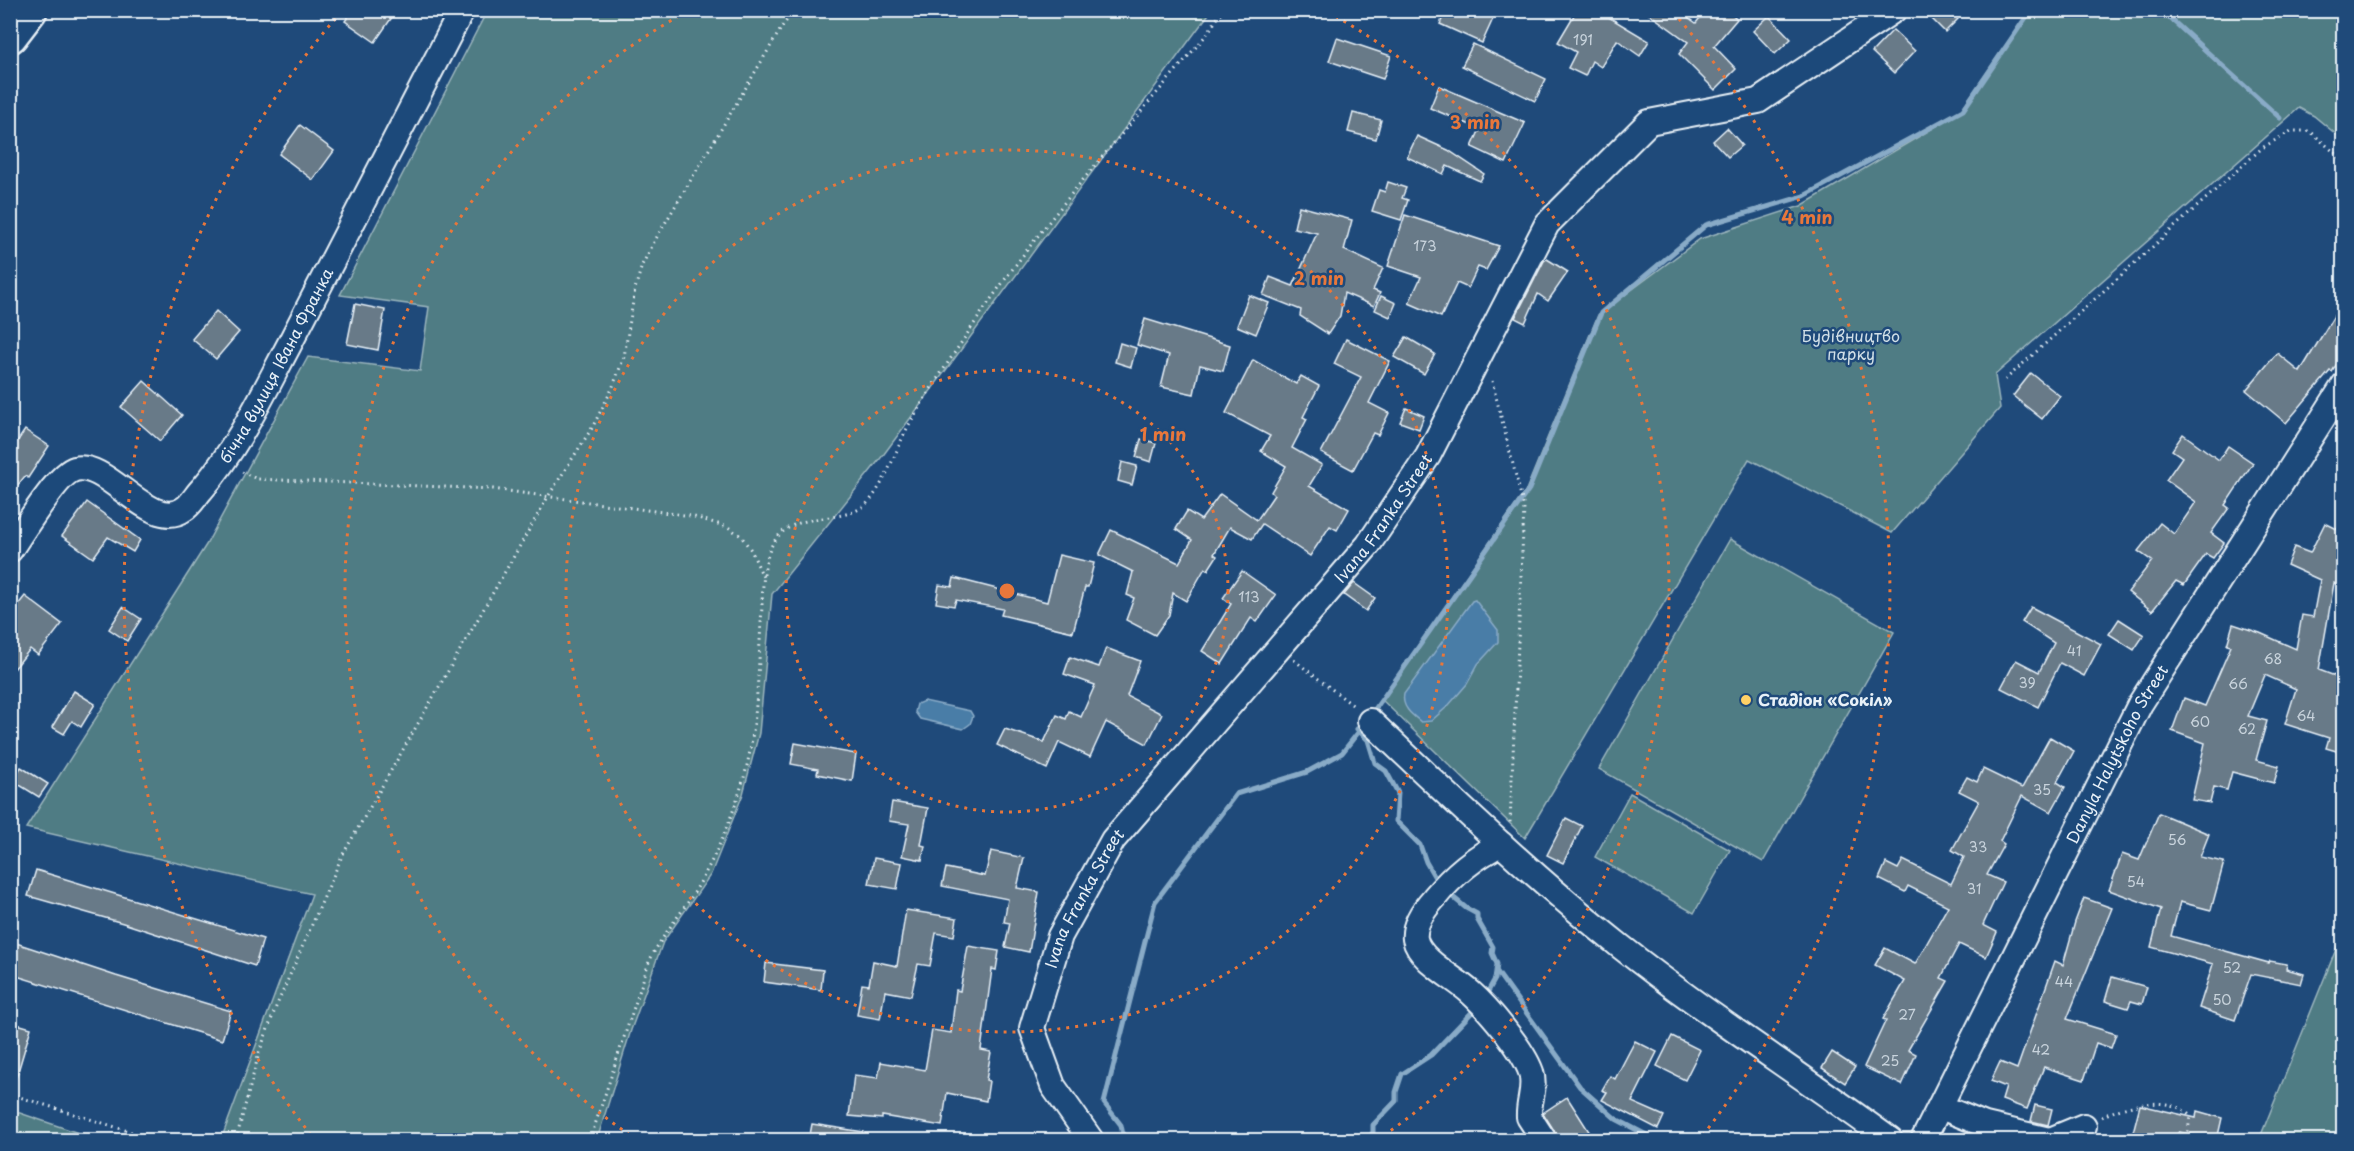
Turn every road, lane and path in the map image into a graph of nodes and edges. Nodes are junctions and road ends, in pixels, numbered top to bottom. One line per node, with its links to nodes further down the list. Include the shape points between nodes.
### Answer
1 (30, 10): 6 (highway)
2 (462, 10): 11 (street, бічна вулиця Івана Франка, via 273,377)
3 (794, 10): 12 (path, via 657,235 642,265 624,357 612,389)
4 (1223, 10): 14 (path, via 1039,233 979,316 909,425 871,500 854,512 812,519 781,532 771,547)
5 (1894, 10): 8 (street, Ivana Franka Street, via 1758,100 1649,122 1547,224)
6 (10, 36)
7 (2343, 160): 9 (path, via 2310,132 2291,130 2262,148)
8 (1483, 349): 15 (street, Ivana Franka Street, via 1428,456 1368,545); 17 (path, via 1524,508)
9 (2005, 380)
10 (2343, 385): 19 (street, Danyla Halytskoho Street, via 2140,704)
11 (225, 458): 12 (path, via 257,479 436,485); 13 (street, бічна вулиця Івана Франка, via 183,510 170,514 147,506 89,469 74,469 63,477)
12 (549, 495): 14 (path, via 691,516 728,527 751,550); 23 (path, via 342,856 276,1007 259,1053)
13 (10, 550)
14 (764, 579): 24 (path, via 756,706 744,780 709,867 649,962)
15 (1278, 648): 16 (path); 21 (street, Ivana Franka Street, via 1113,840 1060,936 1032,1028 1053,1086)
16 (1362, 714): 17 (street)
17 (1505, 848): 25 (street, via 1469,862 1442,888 1427,906 1415,937 1428,959 1469,991 1519,1049 1533,1081 1529,1117); 26 (street, via 1619,945 1707,1012)
18 (10, 1094): 22 (path)
19 (1941, 1107): 27 (street, Danyla Halytskoho Street); 28 (street, via 1985,1125)
20 (2084, 1126): 28 (street); 29 (path, via 2130,1106 2173,1106 2190,1116)
21 (1084, 1130)
22 (157, 1140)
23 (236, 1140)
24 (590, 1140)
25 (1544, 1140)
26 (1890, 1140)
27 (1923, 1140)
28 (2049, 1140)
29 (2187, 1140)

